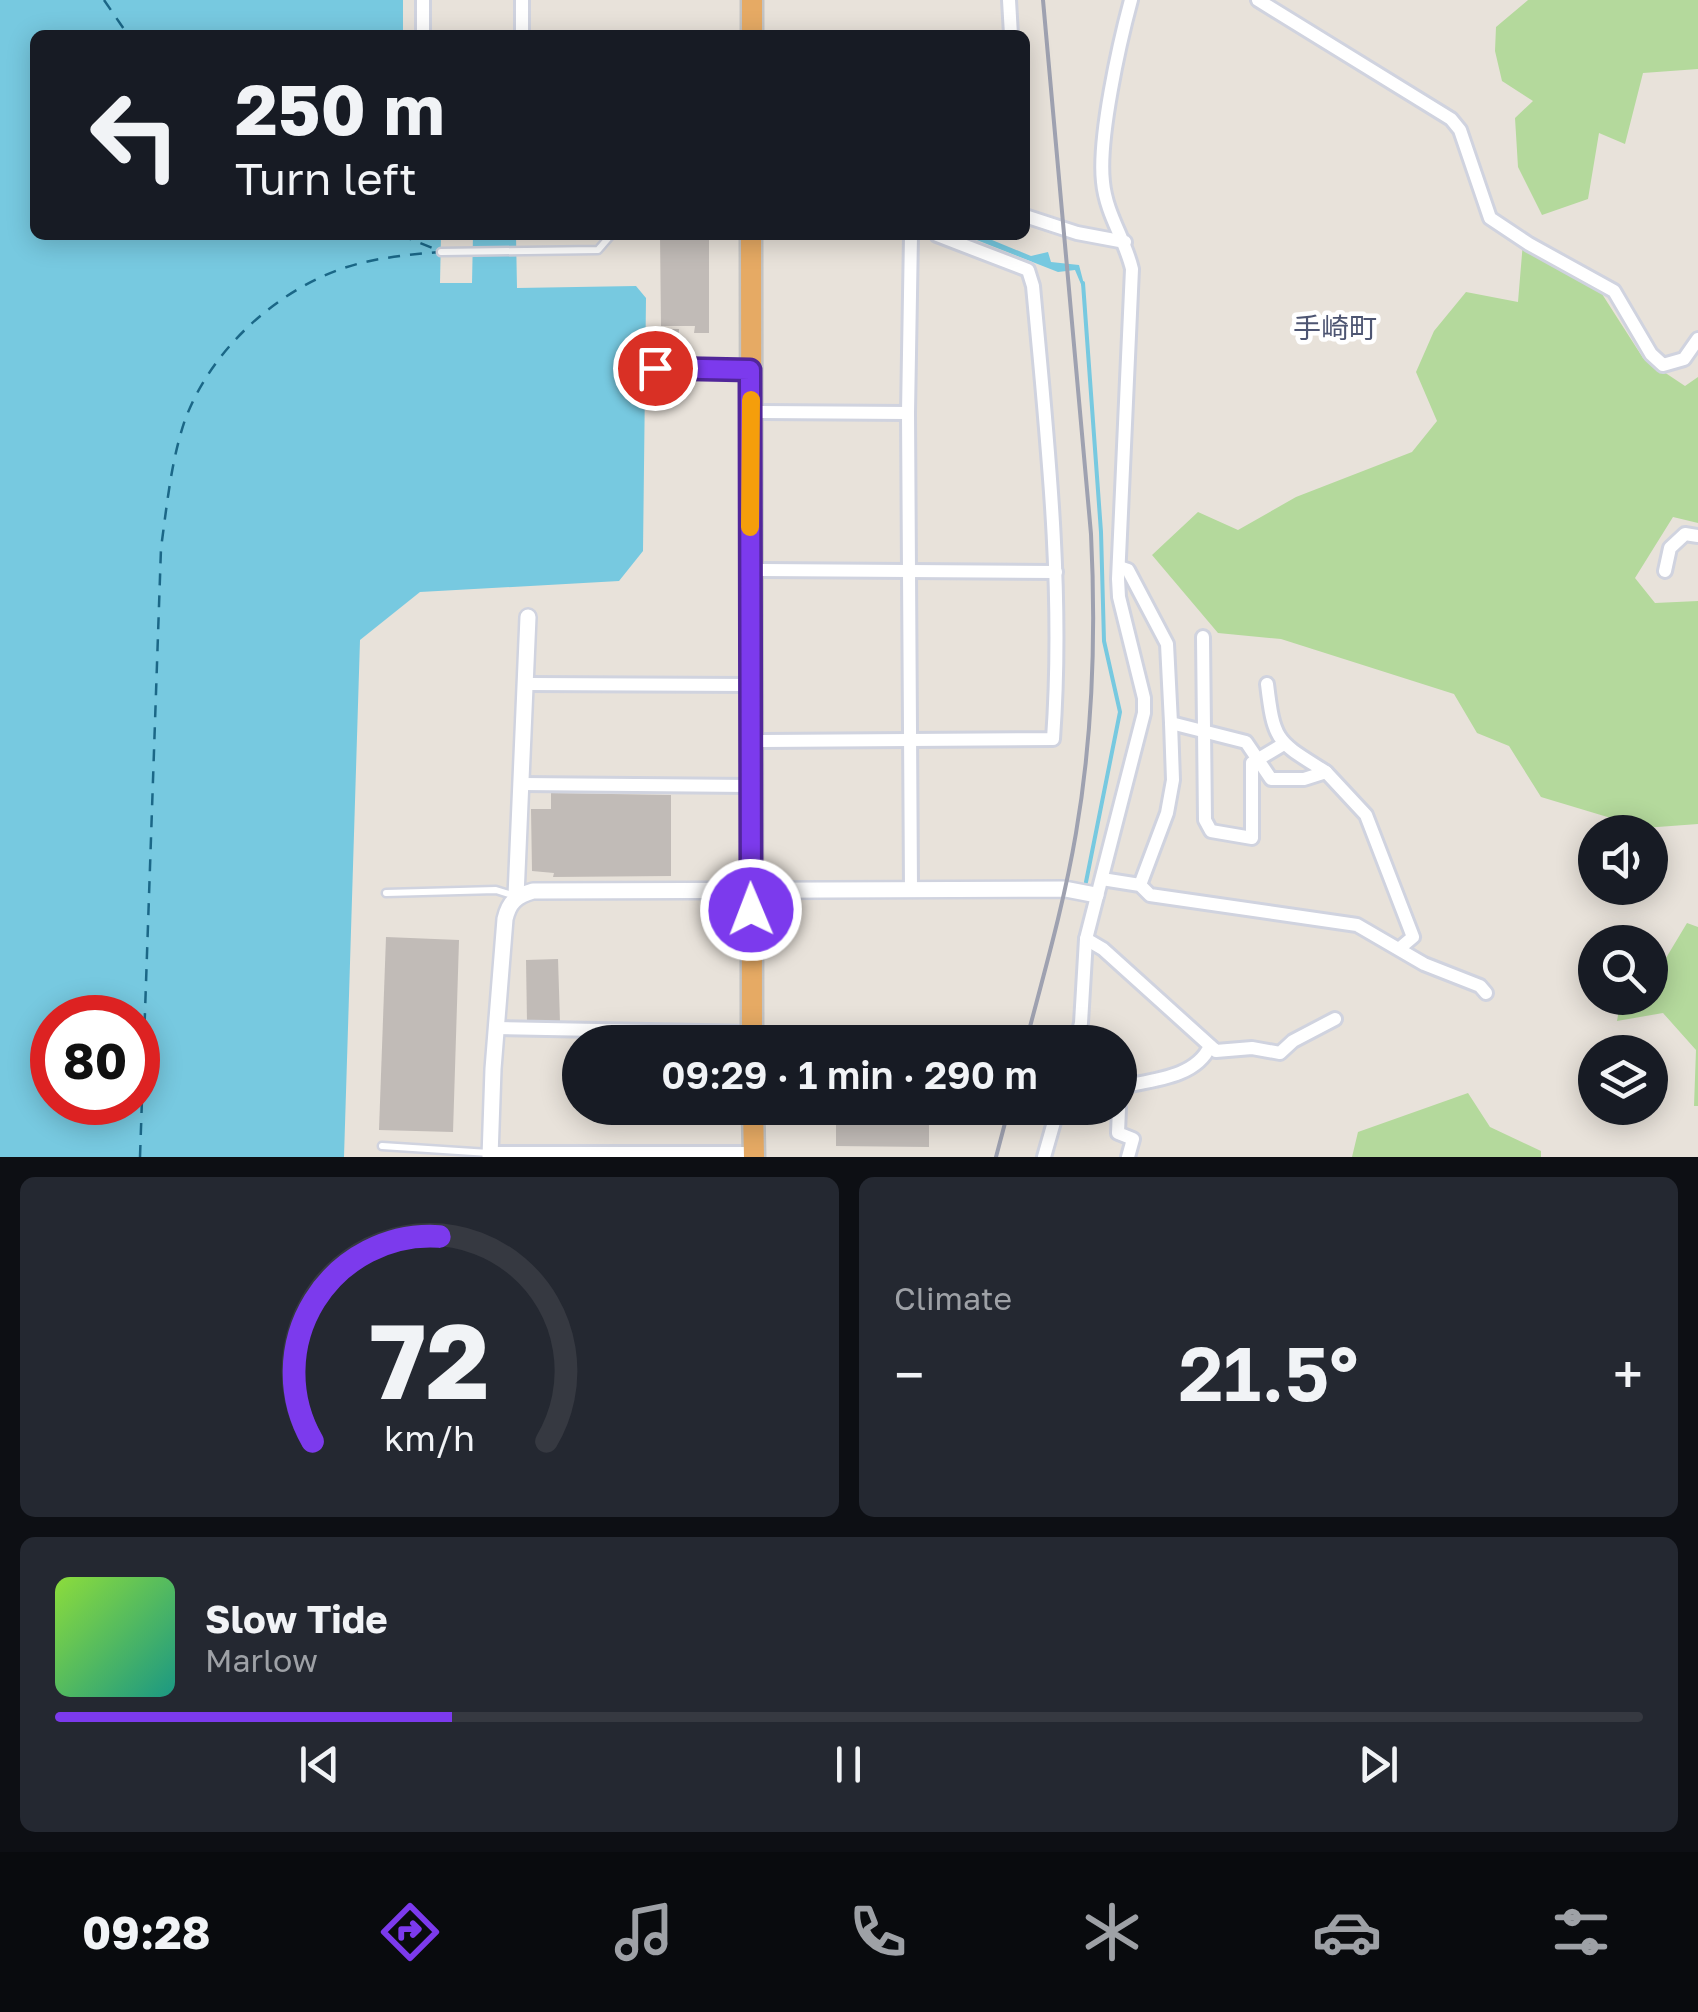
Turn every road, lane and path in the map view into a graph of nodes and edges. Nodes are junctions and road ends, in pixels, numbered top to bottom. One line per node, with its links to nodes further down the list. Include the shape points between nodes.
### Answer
1 (423, 0): 7 (street)
2 (522, 0): 8 (street)
3 (752, 0): 9 (highway)
4 (1010, 0): 10 (street)
5 (1131, 0): 16 (street, via 1102,182)
6 (1258, 0): 18 (street, via 1452,119 1490,218 1614,291 1662,365 1684,359)
7 (423, 30)
8 (522, 30)
9 (752, 30)
10 (1011, 30)
11 (1030, 218): 16 (street)
12 (607, 240): 17 (lane, via 598,250)
13 (750, 240): 20 (highway)
14 (911, 240): 22 (street)
15 (950, 240): 27 (street, via 1028,270 1034,286)
16 (1126, 242): 24 (street, via 1132,286)
17 (440, 252)
18 (1698, 339)
19 (655, 368): 20 (street)
20 (750, 370): 21 (highway)
21 (752, 412): 22 (street); 25 (highway)
22 (908, 413): 26 (street)
23 (1698, 536): 28 (street, via 1686,534 1670,548)
24 (1119, 567): 34 (street, via 1128,570 1167,644); 43 (street, via 1119,597 1144,712)
25 (750, 570): 26 (street); 32 (highway)
26 (910, 570): 27 (street); 37 (street)
27 (1056, 572): 37 (street, via 1053,740)
28 (1665, 572)
29 (528, 617): 31 (street)
30 (1203, 637): 35 (street)
31 (526, 684): 32 (street); 41 (street)
32 (752, 684): 36 (highway)
33 (1267, 684): 38 (street, via 1272,726)
34 (1171, 723): 35 (street); 44 (street, via 1167,813)
35 (1204, 732): 39 (street, via 1246,742); 39 (street, via 1210,831 1252,838 1252,763)
36 (750, 741): 37 (street); 42 (highway)
37 (908, 742): 46 (street)
38 (1282, 744): 39 (street); 40 (street)
39 (1258, 758): 40 (street, via 1271,779)
40 (1326, 772): 51 (street, via 1366,815 1413,937)
41 (521, 784): 42 (street); 49 (street)
42 (750, 786): 45 (highway)
43 (1102, 878): 44 (street); 48 (street)
44 (1140, 886): 51 (street, via 1150,894 1357,925)
45 (751, 890): 46 (street); 49 (street); 54 (highway)
46 (911, 890): 48 (street, via 1065,889)
47 (386, 893): 49 (lane, via 496,890)
48 (1096, 895): 50 (street)
49 (516, 896): 56 (street, via 505,920)
50 (1086, 939): 55 (street); 58 (street)
51 (1400, 948): 52 (street)
52 (1486, 993)
53 (1335, 1019): 58 (street, via 1280,1052)
54 (752, 1025)
55 (1080, 1025)
56 (496, 1028): 57 (street); 64 (street)
57 (562, 1031)
58 (1210, 1046): 59 (street, via 1205,1057 1176,1075)
59 (1137, 1083)
60 (753, 1125): 65 (highway)
61 (1053, 1125): 66 (street)
62 (1118, 1125): 67 (street, via 1118,1133 1134,1139)
63 (382, 1146): 64 (lane)
64 (490, 1155): 65 (street)
65 (754, 1155)
66 (1044, 1157)
67 (1128, 1157)

